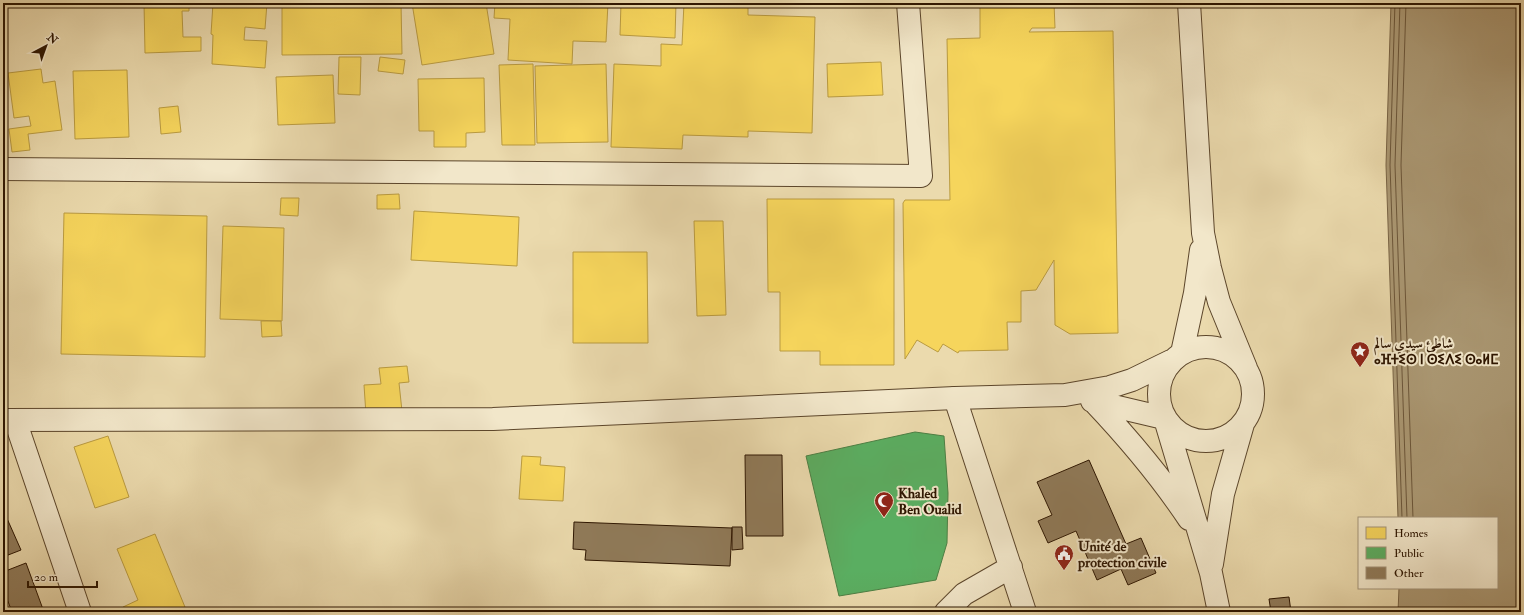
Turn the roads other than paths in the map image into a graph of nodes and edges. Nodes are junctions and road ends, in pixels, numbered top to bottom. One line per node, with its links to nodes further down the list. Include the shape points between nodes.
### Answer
1 (908, 3): 3 (street, via 921,176)
2 (1189, 3): 4 (street)
3 (3, 169)
4 (1203, 233): 5 (street, via 1195,293); 6 (street, via 1219,302)
5 (1176, 357): 6 (street, via 1195,348 1210,346 1224,350); 7 (street, via 1132,380 1110,387); 10 (street, via 1162,374 1158,388 1159,404)
6 (1246, 368): 12 (street, via 1253,396 1250,411)
7 (1065, 395): 8 (street); 9 (street)
8 (955, 398): 11 (street, via 493,419); 14 (street)
9 (1094, 402): 10 (street); 13 (street, via 1151,466)
10 (1165, 419): 12 (street, via 1175,431 1188,438 1203,441 1218,440 1232,434); 13 (street)
11 (9, 420): 16 (street)
12 (1243, 424): 15 (street, via 1223,494)
13 (1200, 536): 15 (street)
14 (1011, 567): 17 (street, via 964,594); 18 (street)
15 (1211, 573): 19 (street)
16 (80, 612)
17 (946, 612)
18 (1025, 612)
19 (1219, 612)

